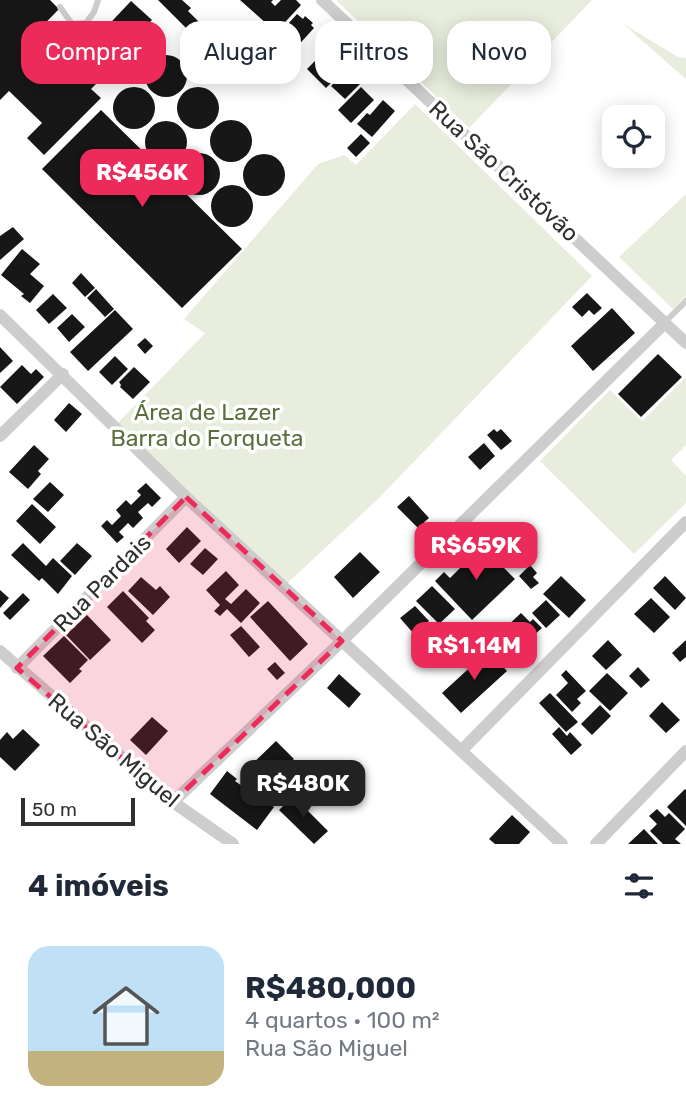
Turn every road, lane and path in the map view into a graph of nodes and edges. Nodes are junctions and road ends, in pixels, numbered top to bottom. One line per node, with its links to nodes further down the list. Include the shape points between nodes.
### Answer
1 (98, 0): 3 (lane, via 86,23 72,23)
2 (322, 0): 6 (street, Rua São Cristóvão)
3 (60, 7)
4 (686, 301): 6 (lane)
5 (0, 315): 8 (street)
6 (665, 323): 7 (street, Rua São Cristóvão); 12 (street)
7 (686, 343)
8 (62, 374): 9 (street); 10 (street)
9 (0, 436)
10 (186, 498): 12 (street); 14 (street, Rua Pardais)
11 (686, 522): 15 (street)
12 (342, 641): 15 (street); 17 (street)
13 (0, 651): 14 (street, Rua São Miguel)
14 (17, 668): 17 (street, Rua São Miguel)
15 (462, 750): 19 (street)
16 (684, 756): 20 (street)
17 (173, 802): 18 (street, Rua São Miguel)
18 (230, 843)
19 (562, 844)
20 (596, 844)

